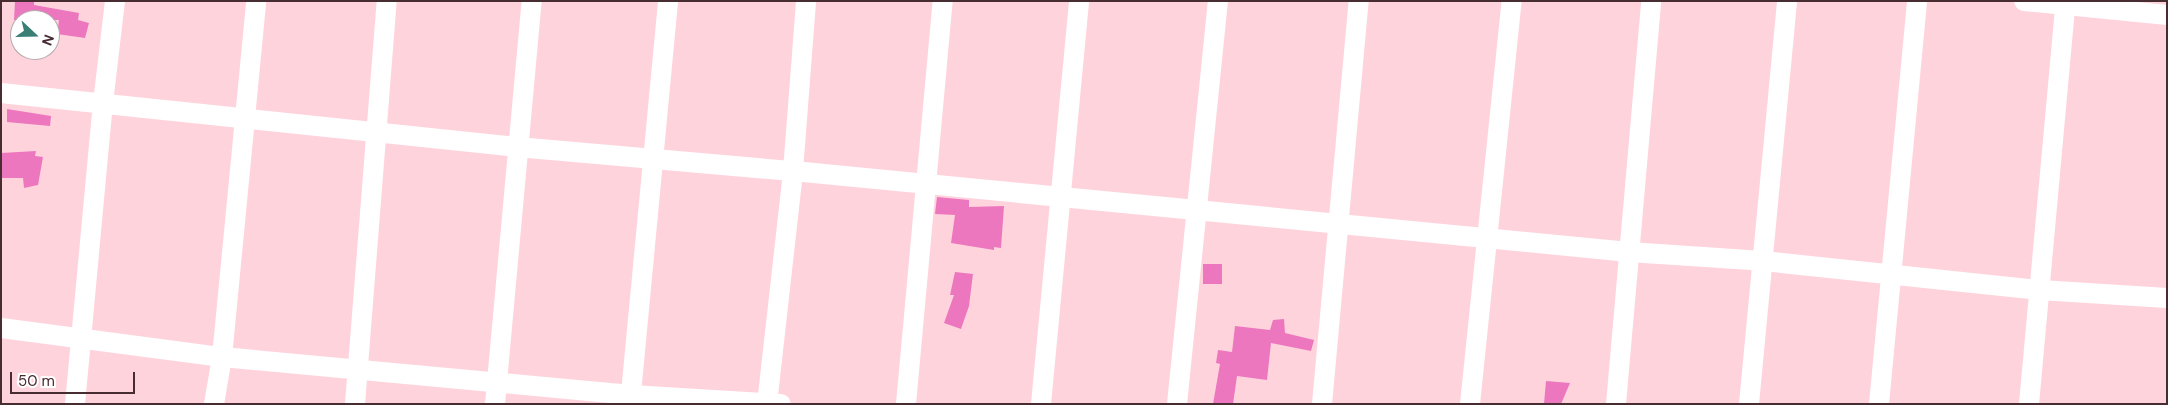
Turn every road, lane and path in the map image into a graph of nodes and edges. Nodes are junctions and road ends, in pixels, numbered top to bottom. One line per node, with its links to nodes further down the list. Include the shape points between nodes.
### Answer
1 (115, 1): 19 (street)
2 (256, 1): 20 (street)
3 (386, 1): 21 (street)
4 (532, 1): 22 (street)
5 (668, 1): 23 (street)
6 (806, 1): 24 (street)
7 (943, 1): 25 (street)
8 (1080, 1): 26 (street)
9 (1218, 1): 27 (street)
10 (1359, 1): 28 (street)
11 (1512, 1): 29 (street)
12 (1651, 1): 30 (street)
13 (1787, 1): 31 (street)
14 (1917, 1): 32 (street)
15 (2024, 1): 16 (street)
16 (2066, 4): 17 (street); 33 (street)
17 (2167, 15)
18 (1, 93): 19 (street)
19 (103, 103): 20 (street); 36 (street)
20 (246, 117): 21 (street); 37 (street)
21 (376, 133): 22 (street); 38 (street)
22 (517, 147): 23 (street); 39 (street)
23 (654, 160): 24 (street); 40 (street)
24 (793, 171): 25 (street); 41 (street)
25 (926, 184): 26 (street); 46 (street)
26 (1061, 198): 27 (street); 47 (street)
27 (1196, 209): 28 (street); 48 (street)
28 (1338, 224): 29 (street); 49 (street)
29 (1485, 237): 30 (street); 50 (street)
30 (1629, 252): 31 (street); 51 (street)
31 (1763, 261): 32 (street); 52 (street)
32 (1890, 275): 33 (street); 53 (street)
33 (2040, 290): 34 (street); 54 (street)
34 (2167, 298)
35 (1, 328): 36 (street)
36 (83, 338): 37 (street); 42 (street)
37 (222, 357): 38 (street); 43 (street)
38 (358, 370): 39 (street); 44 (street)
39 (497, 384): 40 (street); 45 (street)
40 (630, 400): 41 (street)
41 (772, 403)
42 (75, 404)
43 (214, 404)
44 (356, 404)
45 (495, 404)
46 (906, 404)
47 (1041, 404)
48 (1177, 404)
49 (1322, 404)
50 (1470, 404)
51 (1616, 404)
52 (1749, 404)
53 (1879, 404)
54 (2029, 404)

